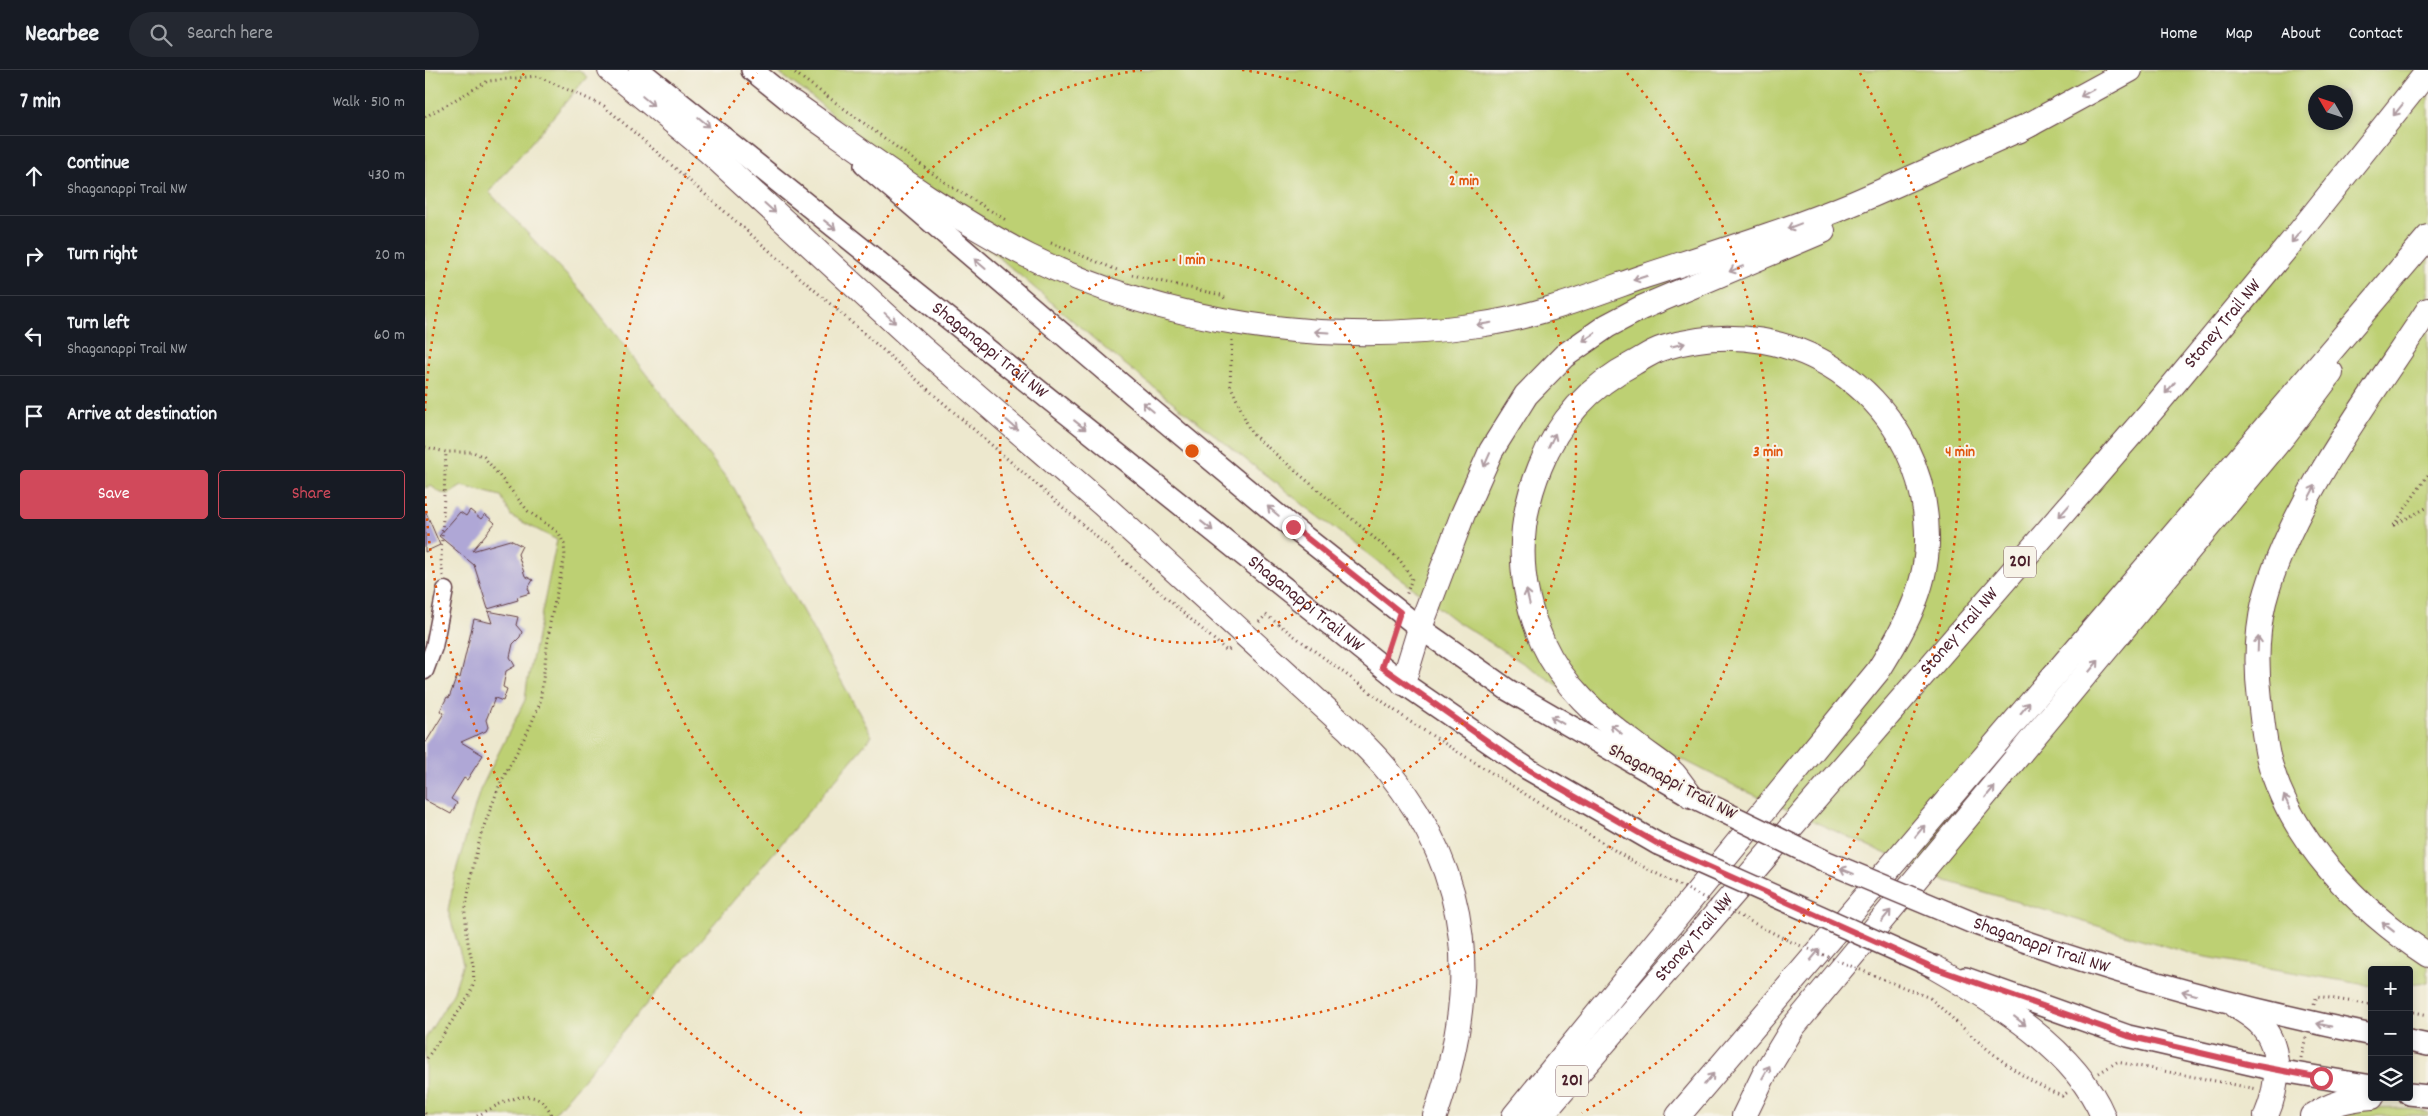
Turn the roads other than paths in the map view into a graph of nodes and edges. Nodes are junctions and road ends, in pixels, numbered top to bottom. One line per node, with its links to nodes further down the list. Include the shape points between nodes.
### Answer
1 (610, 70): 27 (highway, one-way to 27, via 708,151 921,347 1116,517 1349,730 1387,770 1417,811 1435,843 1449,882 1464,958 1458,1034 1449,1076)
2 (639, 70): 14 (main road, Shaganappi Trail NW, one-way to 14)
3 (752, 70): 6 (main road, Shaganappi Trail NW)
4 (2130, 70): 7 (highway, one-way to 7)
5 (2428, 72): 29 (highway, Stoney Trail NW / 201, one-way to 29, via 2154,408)
6 (793, 103): 7 (highway, one-way to 6, via 1780,231 1536,313 1482,325 1369,334 1295,330 1233,322 1154,304 1099,286 1030,256 972,225); 12 (main road, Shaganappi Trail NW, one-way to 6, via 1149,408)
7 (2031, 124): 12 (highway, one-way to 12, via 1872,209 1641,308 1607,326 1564,356 1526,395 1491,451 1463,514)
8 (2428, 237): 30 (highway, one-way to 8)
9 (2428, 243): 31 (highway, one-way to 9, via 1793,1027 2286,433)
10 (2428, 310): 16 (highway, one-way to 10, via 2406,941 2354,897 2306,839 2269,757 2257,671 2258,636 2264,602 2297,520 2323,471)
11 (445, 590): 13 (street, via 434,646)
12 (1420, 628): 14 (highway); 15 (main road, Shaganappi Trail NW, one-way to 12, via 1508,690)
13 (425, 671)
14 (1403, 683): 17 (main road, Shaganappi Trail NW, bridge, via 1527,769 1658,844)
15 (1691, 796): 18 (main road, Shaganappi Trail NW, one-way to 15, bridge, via 2124,975 1973,923 1827,862); 28 (highway, one-way to 28, via 1673,773 1596,713 1556,666 1543,644 1527,598 1521,548 1523,522 1532,486 1556,432 1575,407 1601,383 1661,349 1725,337 1755,340 1792,348 1847,376 1883,409 1899,432 1916,466 1925,506 1927,545 1921,580 1910,613 1878,670)
16 (2428, 955)
17 (1934, 968): 22 (main road, Shaganappi Trail NW, via 2128,1036); 32 (highway, one-way to 32, via 2018,1019 2065,1061 2088,1087)
18 (2236, 1006): 19 (main road, Shaganappi Trail NW, one-way to 18); 22 (highway, via 2261,1025 2273,1044)
19 (2368, 1034)
20 (2413, 1042): 21 (main road)
21 (2428, 1045)
22 (2276, 1070): 23 (main road, Shaganappi Trail NW); 33 (highway, via 2273,1099)
23 (2368, 1085)
24 (2413, 1094): 25 (main road)
25 (2428, 1096)
26 (2368, 1097): 34 (highway, via 2350,1098)
27 (1435, 1116)
28 (1514, 1116)
29 (1541, 1116)
30 (1678, 1116)
31 (1744, 1116)
32 (2103, 1116)
33 (2266, 1116)
34 (2312, 1116)

